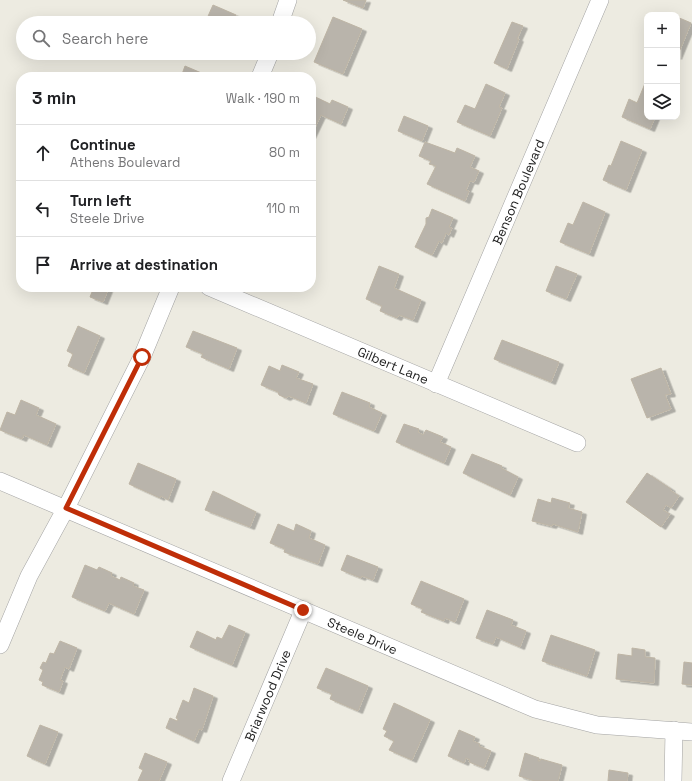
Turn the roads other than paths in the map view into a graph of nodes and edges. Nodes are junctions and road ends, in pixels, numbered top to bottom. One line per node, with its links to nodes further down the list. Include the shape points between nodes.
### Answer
1 (288, 0): 3 (street)
2 (600, 0): 8 (street, Benson Boulevard)
3 (282, 16)
4 (267, 60): 5 (street)
5 (262, 72)
6 (169, 292): 11 (street, via 142,357)
7 (221, 292): 8 (street, Gilbert Lane)
8 (436, 384): 9 (street, Gilbert Lane)
9 (577, 443)
10 (0, 481): 11 (street, Steele Drive)
11 (66, 508): 12 (street, Steele Drive); 13 (street, via 29,576)
12 (303, 610): 14 (street, Steele Drive, via 534,709 597,725); 16 (street, Briarwood Drive)
13 (0, 645)
14 (674, 730): 15 (street, Steele Drive); 17 (street)
15 (692, 732)
16 (231, 781)
17 (672, 781)

